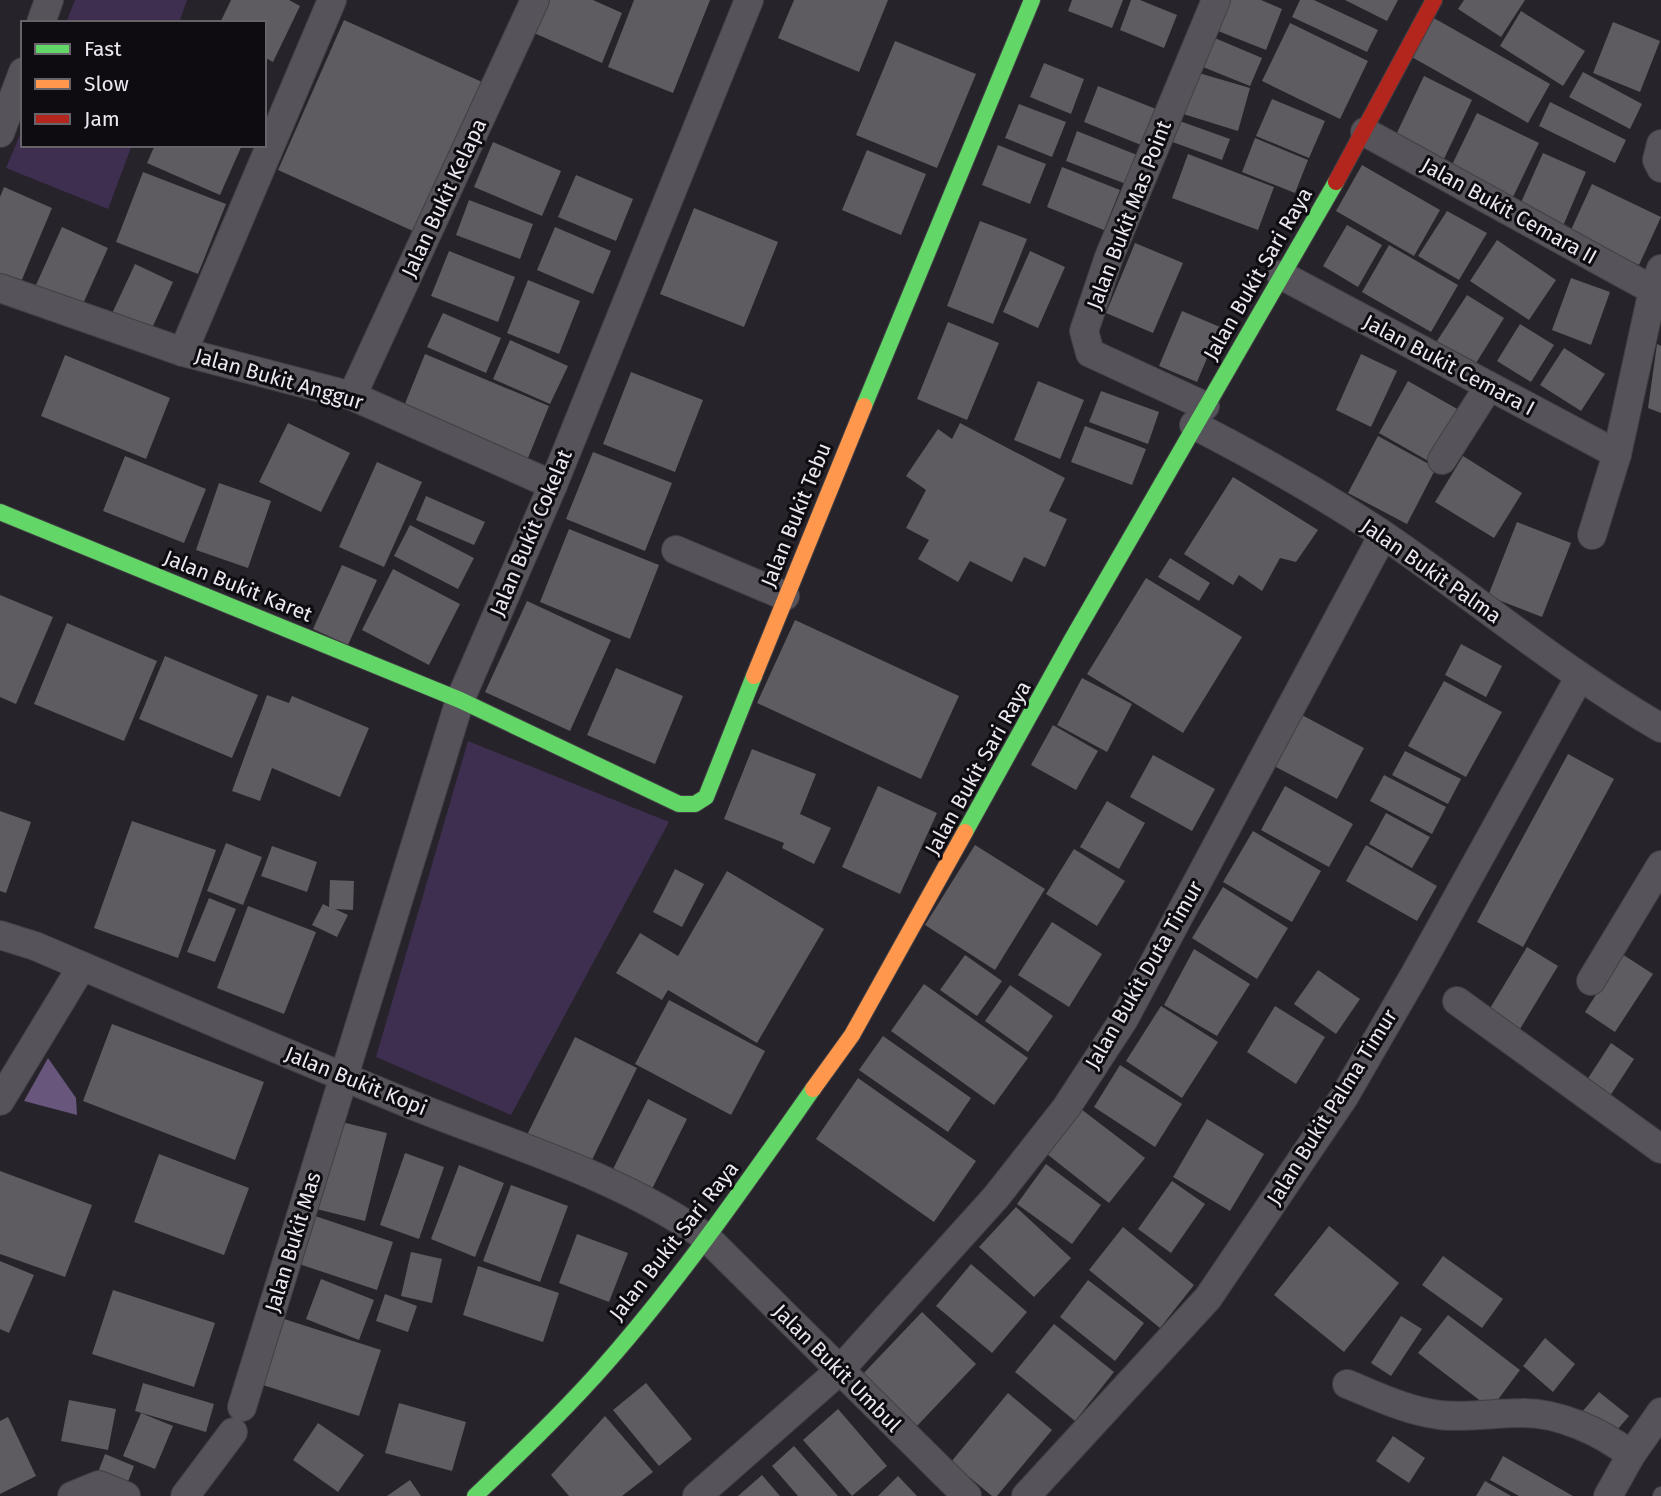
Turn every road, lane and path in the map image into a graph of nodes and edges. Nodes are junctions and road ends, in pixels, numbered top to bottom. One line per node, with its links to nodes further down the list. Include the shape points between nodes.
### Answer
1 (50, 0): 8 (street)
2 (332, 0): 17 (street)
3 (535, 0): 19 (street, Jalan Bukit Kelapa)
4 (749, 0): 23 (street, Jalan Bukit Cokelat)
5 (1032, 0): 28 (street, Jalan Bukit Tebu)
6 (1216, 0): 20 (street, Jalan Bukit Mas Point, via 1114,244 1084,331 1090,353)
7 (1434, 0): 10 (street, Jalan Bukit Sari Raya)
8 (42, 21)
9 (21, 77): 11 (street)
10 (1365, 132): 14 (street, Jalan Bukit Sari Raya); 15 (street, Jalan Bukit Cemara II)
11 (0, 133)
12 (1661, 144): 13 (street, via 1657,160)
13 (1661, 168)
14 (1282, 275): 18 (street, Jalan Bukit Cemara I); 20 (street, Jalan Bukit Sari Raya)
15 (1657, 280): 21 (street)
16 (0, 288): 17 (street, Jalan Bukit Anggur)
17 (183, 352): 19 (street, Jalan Bukit Anggur)
18 (1489, 386): 21 (street, Jalan Bukit Cemara I); 22 (street)
19 (352, 396): 23 (street, Jalan Bukit Anggur)
20 (1199, 416): 25 (street, Jalan Bukit Palma); 40 (street, Jalan Bukit Sari Raya, via 852,1035)
21 (1617, 454): 26 (street)
22 (1442, 460)
23 (553, 485): 30 (street, Jalan Bukit Cokelat)
24 (0, 512): 30 (street, Jalan Bukit Karet)
25 (1383, 535): 29 (street, Jalan Bukit Palma); 41 (street, Jalan Bukit Duta Timur, via 1117,1030 1066,1108 996,1197)
26 (1592, 535)
27 (676, 550): 28 (street)
28 (785, 596): 30 (street, Jalan Bukit Tebu, via 706,797 695,804 679,804)
29 (1579, 678): 31 (street, Jalan Bukit Palma); 51 (street, Jalan Bukit Palma Timur, via 1343,1097 1208,1298)
30 (460, 700): 37 (street, Jalan Bukit Cokelat)
31 (1661, 728)
32 (1661, 865): 35 (street)
33 (0, 936): 34 (street, Jalan Bukit Kopi)
34 (82, 966): 37 (street, Jalan Bukit Kopi); 38 (street)
35 (1591, 981)
36 (1457, 1001): 39 (street)
37 (344, 1077): 40 (street, Jalan Bukit Kopi, via 606,1182 676,1216); 47 (street, Jalan Bukit Mas, via 237,1420)
38 (0, 1101)
39 (1661, 1149)
40 (707, 1238): 41 (street, Jalan Bukit Umbul); 48 (street, Jalan Bukit Sari Raya, via 597,1374)
41 (839, 1371): 49 (street, Jalan Bukit Duta Timur); 50 (street, Jalan Bukit Umbul)
42 (1347, 1384): 44 (street, via 1441,1415 1546,1415 1615,1443)
43 (1661, 1412): 44 (street)
44 (1631, 1455): 52 (street)
45 (72, 1496): 46 (street, via 99,1485)
46 (126, 1496)
47 (185, 1496)
48 (475, 1496)
49 (697, 1496)
50 (967, 1496)
51 (1026, 1496)
52 (1608, 1496)

